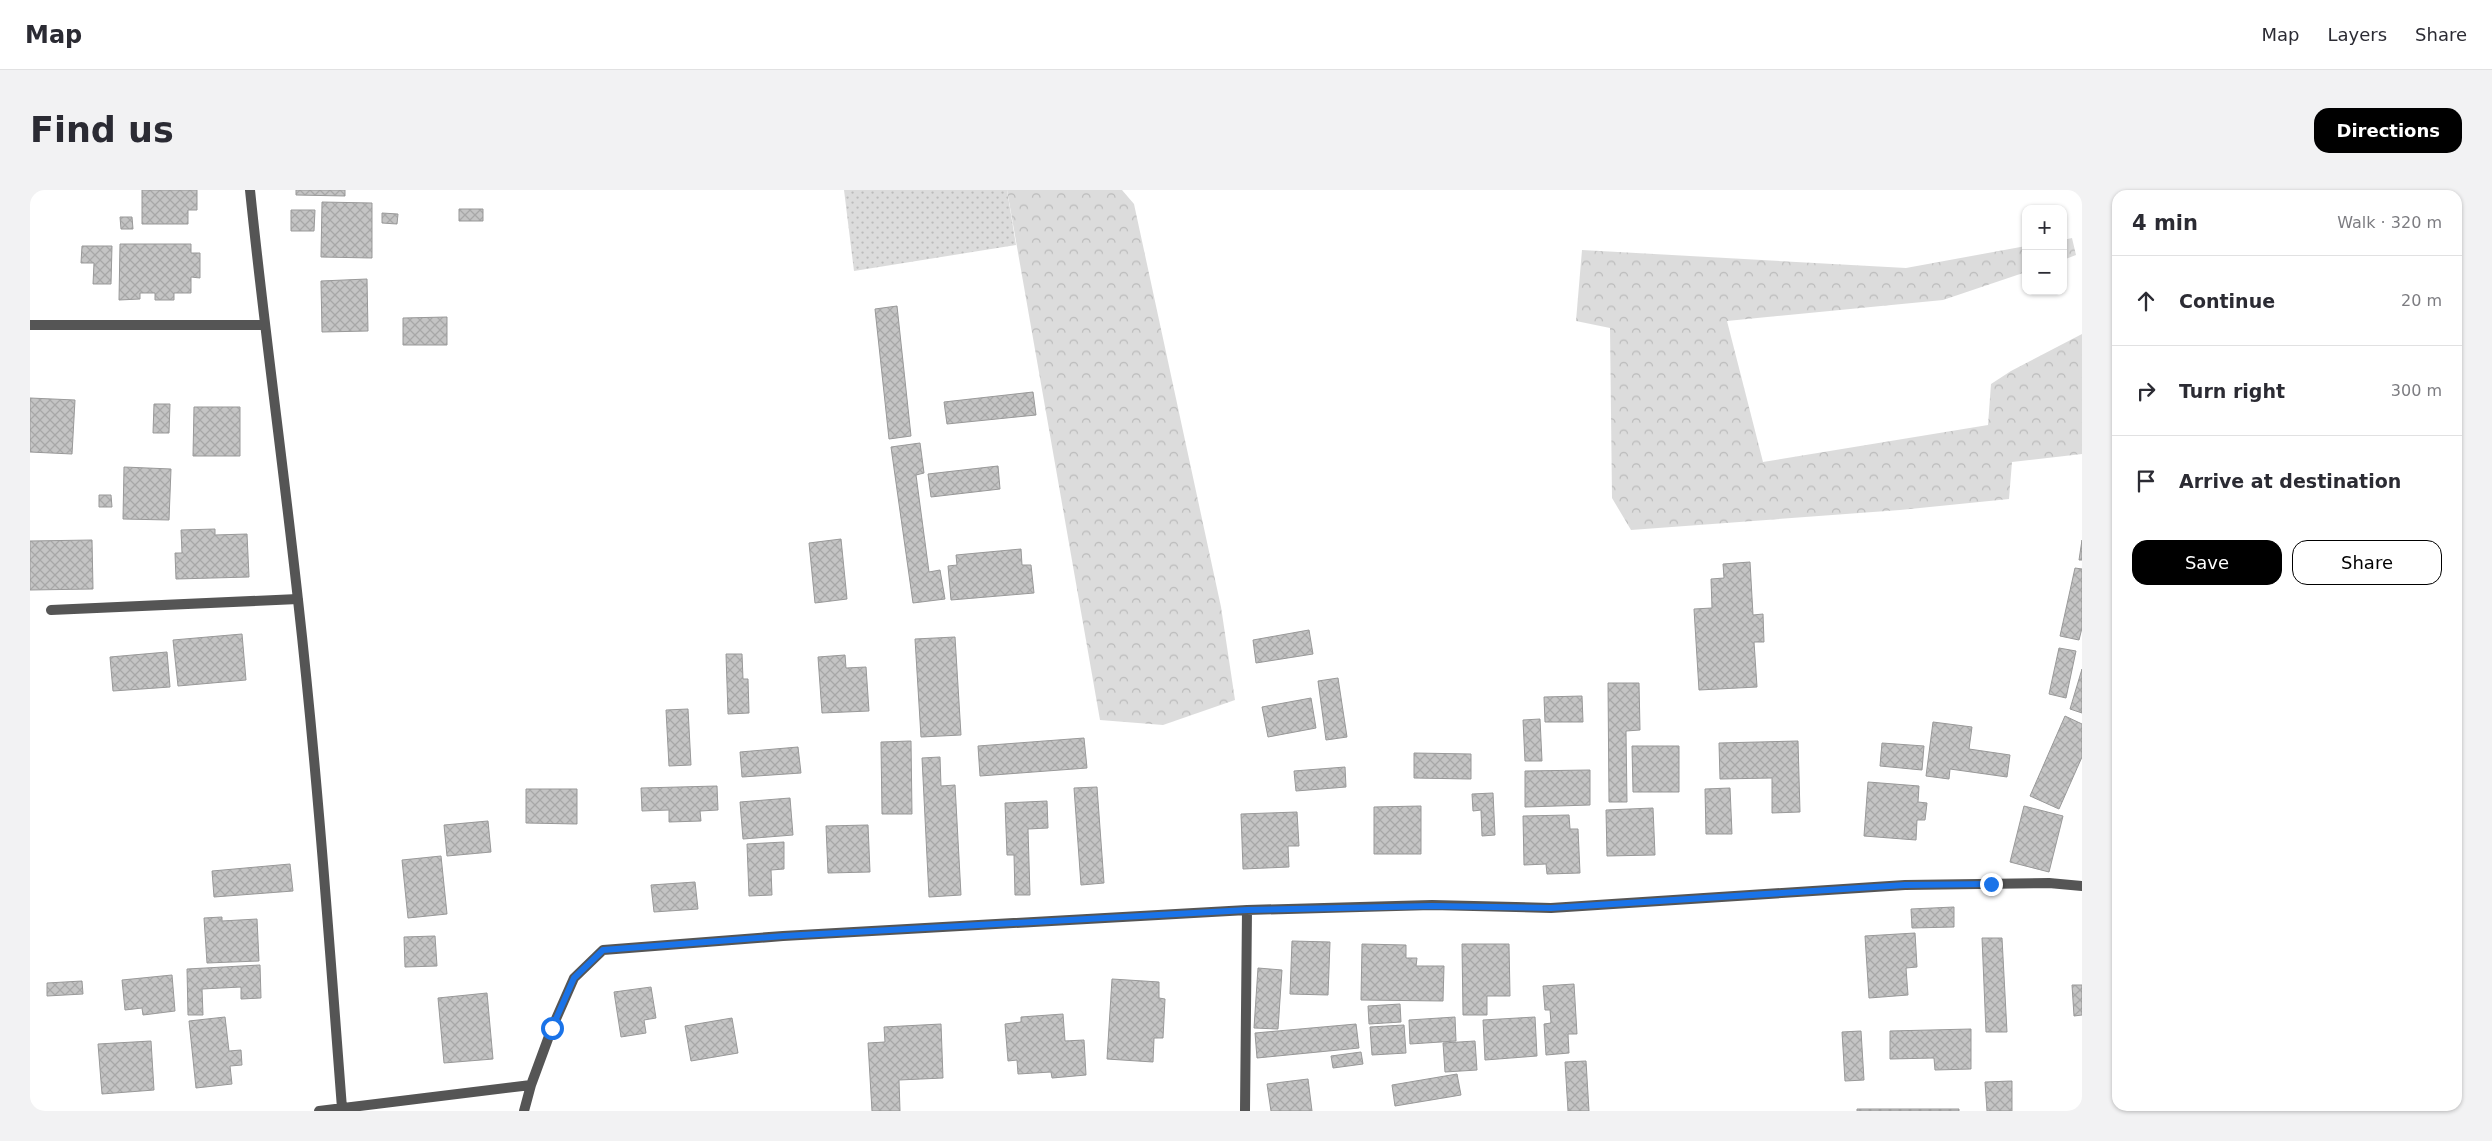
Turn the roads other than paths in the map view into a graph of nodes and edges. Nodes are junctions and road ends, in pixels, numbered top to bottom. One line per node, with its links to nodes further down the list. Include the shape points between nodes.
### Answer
1 (250, 190): 3 (street)
2 (30, 325): 3 (street)
3 (264, 325): 4 (street)
4 (298, 600): 5 (street); 9 (street, via 323,840)
5 (51, 610)
6 (2082, 886): 7 (street, via 2049,883 1905,885 1551,908 1432,906)
7 (1247, 910): 8 (street, via 784,936 603,950 574,978); 12 (street)
8 (531, 1085): 9 (street); 11 (street)
9 (342, 1108): 10 (street)
10 (319, 1111)
11 (524, 1111)
12 (1245, 1111)

